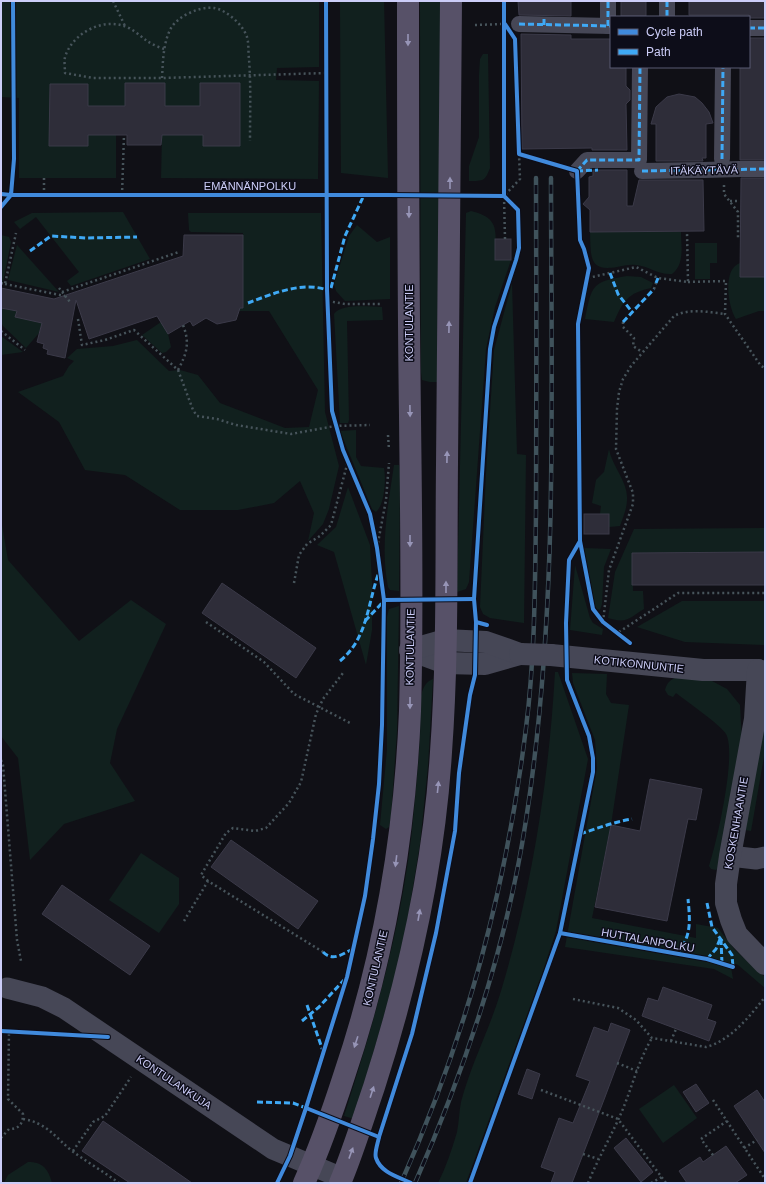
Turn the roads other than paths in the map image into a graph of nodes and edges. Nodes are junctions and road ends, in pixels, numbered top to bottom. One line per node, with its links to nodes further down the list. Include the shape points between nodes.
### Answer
1 (408, 1): 17 (main road, KONTULANTIE, one-way to 17)
2 (451, 1): 16 (main road, one-way to 2)
3 (608, 1): 6 (street)
4 (667, 1): 5 (street)
5 (667, 16)
6 (610, 26): 7 (street, via 544,20)
7 (509, 27)
8 (750, 28): 9 (street)
9 (765, 28)
10 (640, 68): 14 (street, via 639,160 587,160 577,171)
11 (723, 68): 12 (street)
12 (722, 159)
13 (765, 169): 15 (street, ITÄKÄYTÄVÄ, bridge)
14 (598, 170)
15 (642, 171)
16 (445, 640): 17 (street, KOTIKONNUNTIE); 18 (street, KOTIKONNUNTIE, via 486,642); 19 (main road)
17 (410, 650): 19 (street, KOTIKONNUNTIE); 25 (main road, KONTULANTIE, one-way to 25, via 410,711 403,803 386,922 358,1036 331,1117)
18 (520, 654): 19 (street, KOTIKONNUNTIE, via 485,664); 20 (street, KOTIKONNUNTIE, bridge, via 703,670)
19 (445, 663): 26 (main road, one-way to 19, via 389,1039 406,979 418,920 440,764)
20 (763, 670): 21 (street, KOSKENHAANTIE)
21 (730, 856): 22 (street, via 756,859); 23 (street, KOSKENHAANTIE, via 726,903 731,920 737,935)
22 (765, 857)
23 (765, 964)
24 (7, 988): 25 (street, KONTULANKUJA, via 42,997 64,1008)
25 (308, 1175): 26 (street, KONTULANKUJA)
26 (341, 1181)

